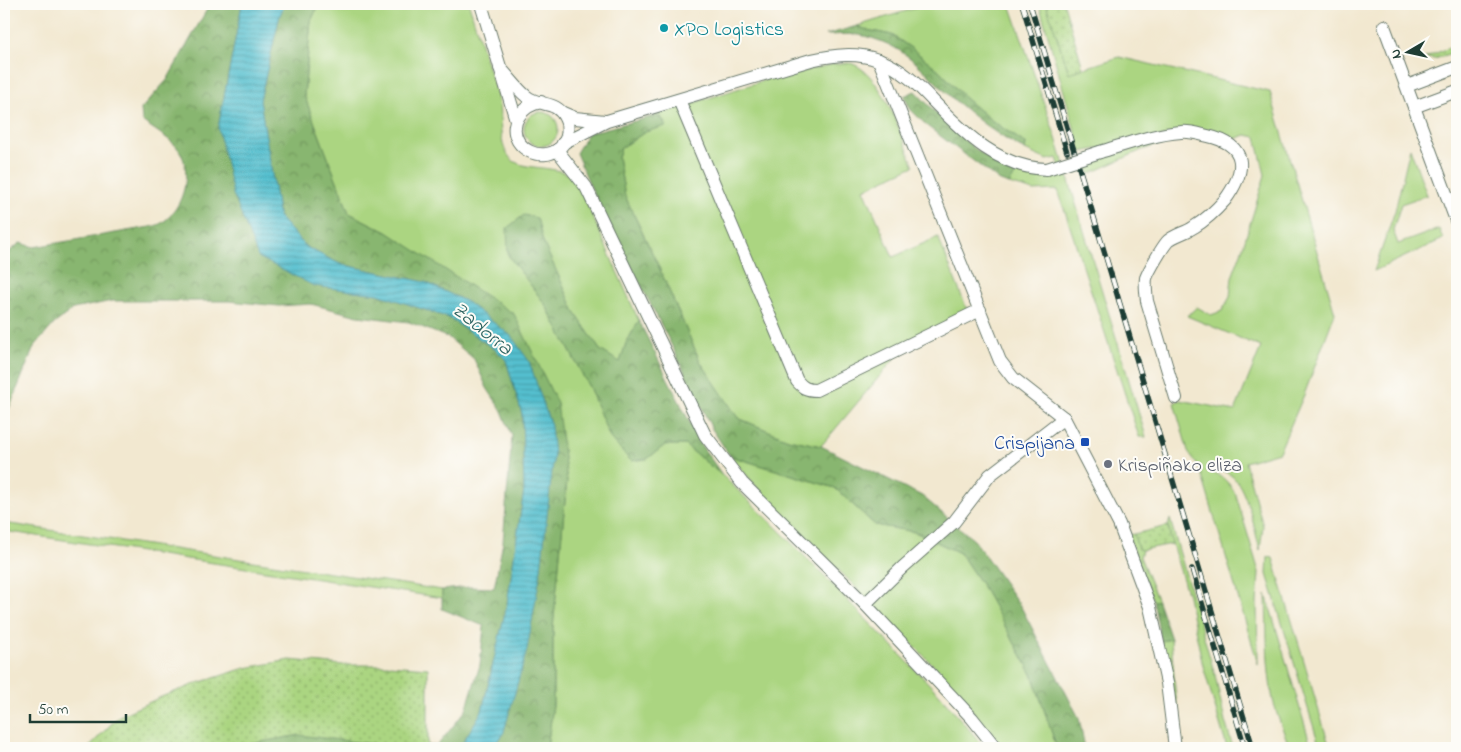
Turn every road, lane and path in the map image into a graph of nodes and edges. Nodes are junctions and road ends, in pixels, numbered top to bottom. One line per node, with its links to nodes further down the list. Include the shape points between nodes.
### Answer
1 (481, 4): 5 (street)
2 (1384, 26): 6 (street)
3 (879, 60): 8 (street, via 833,55); 16 (street); 17 (street, bridge, via 915,82 957,126 982,146 1018,165 1047,169 1149,138 1184,132 1217,138 1237,151 1241,160 1240,171 1224,201 1194,227 1168,241 1147,277 1147,301)
4 (1457, 67): 6 (street)
5 (500, 68): 9 (street, via 527,98); 12 (street)
6 (1407, 86): 10 (street)
7 (1457, 91): 10 (street)
8 (679, 100): 13 (street); 16 (street, via 797,381 803,388 816,390)
9 (541, 102): 11 (street, via 557,107); 12 (street, via 526,107)
10 (1414, 107): 15 (street)
11 (563, 113): 13 (street, via 575,118); 14 (street, via 568,128)
12 (516, 120): 14 (street, via 517,139 530,153 549,154)
13 (607, 121): 14 (street)
14 (560, 146): 19 (street, via 586,187 705,435 742,483)
15 (1457, 224)
16 (980, 310): 18 (street, via 1000,361 1013,378)
17 (1176, 398)
18 (1064, 418): 19 (street, via 990,475 954,522); 21 (street, via 1119,524 1150,607 1167,684)
19 (865, 604): 20 (street)
20 (996, 748)
21 (1174, 748)

